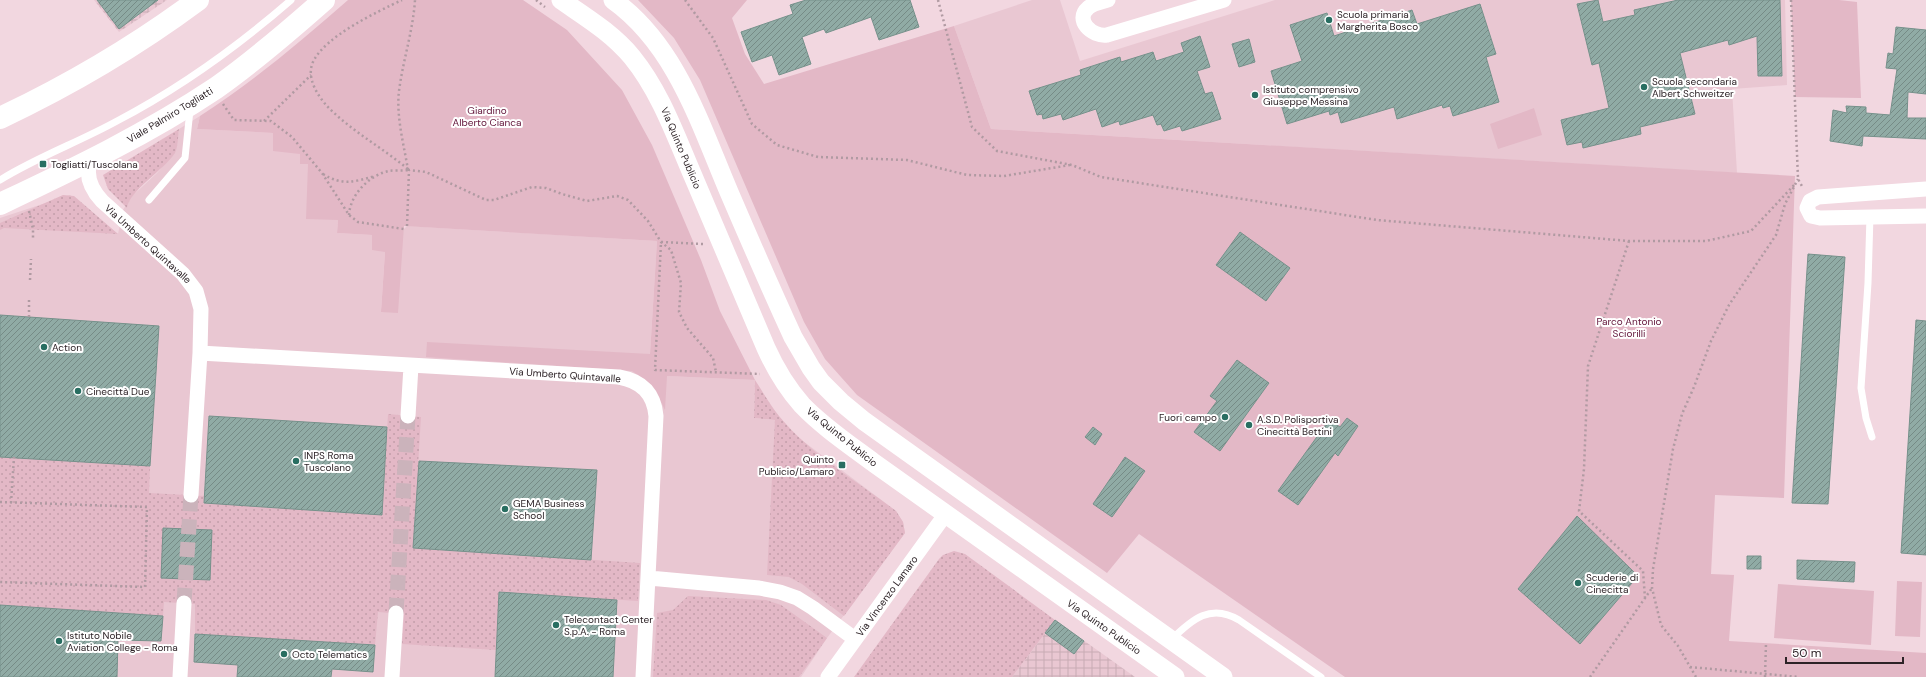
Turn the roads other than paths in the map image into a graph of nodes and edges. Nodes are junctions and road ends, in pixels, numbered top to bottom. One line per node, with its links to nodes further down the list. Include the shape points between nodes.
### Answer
1 (198, 0): 10 (main road, via 112,59 37,101)
2 (291, 0): 12 (lane, Viale Palmiro Togliatti, via 230,50 159,98)
3 (324, 0): 9 (main road, Viale Palmiro Togliatti, via 258,56)
4 (613, 0): 24 (street, via 646,30 678,76 770,286 811,368 832,394 854,413)
5 (1108, 0): 8 (street, via 1091,6 1085,12 1086,26 1098,36 1107,35)
6 (1224, 0): 8 (street)
7 (555, 4): 25 (street, Via Quinto Publicio, via 587,17 612,37 648,80 672,125 766,348 792,393 839,437)
8 (1186, 5)
9 (191, 103): 11 (main road, Viale Palmiro Togliatti); 15 (lane, via 185,158)
10 (0, 118)
11 (90, 162): 16 (main road, Viale Palmiro Togliatti); 19 (street, Via Umberto Quintavalle, via 88,177 102,202 183,274 194,287 201,309)
12 (0, 180)
13 (1926, 189): 14 (street)
14 (1870, 193): 17 (street); 17 (street, via 1818,197 1810,201 1807,208 1811,216 1815,217)
15 (149, 200)
16 (0, 204)
17 (1870, 216): 18 (street); 22 (lane, via 1861,388)
18 (1926, 216)
19 (200, 354): 20 (street, Via Umberto Quintavalle); 23 (street, Via Umberto Quintavalle)
20 (411, 366): 21 (street); 26 (street, Via Umberto Quintavalle, via 619,378 629,379 641,385 652,397 656,416)
21 (408, 416)
22 (1872, 437)
23 (191, 495)
24 (975, 500): 25 (street, via 955,503); 30 (street)
25 (945, 515): 29 (street, Via Vincenzo Lamaro); 35 (street, Via Quinto Publicio)
26 (649, 578): 29 (street, via 780,592 813,608); 33 (street, Via Umberto Quintavalle)
27 (184, 603): 31 (street)
28 (396, 613): 32 (street)
29 (855, 639): 34 (street, Via Vincenzo Lamaro)
30 (1171, 640): 36 (street); 37 (lane, via 1206,614 1226,613)
31 (180, 677)
32 (392, 677)
33 (643, 677)
34 (828, 677)
35 (1175, 677)
36 (1223, 677)
37 (1321, 677)

